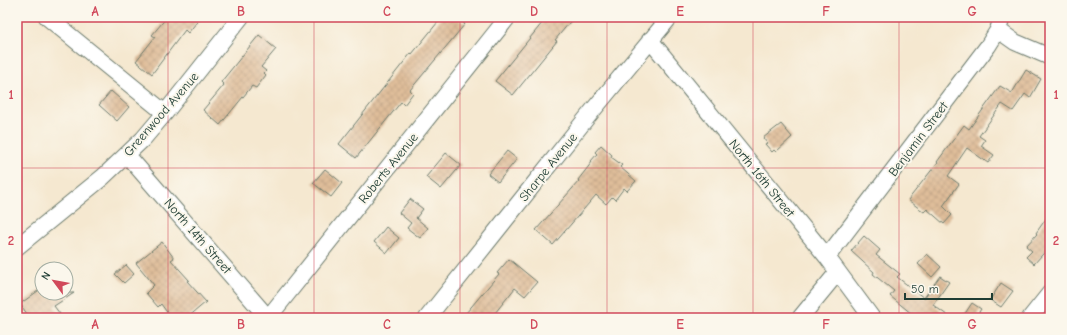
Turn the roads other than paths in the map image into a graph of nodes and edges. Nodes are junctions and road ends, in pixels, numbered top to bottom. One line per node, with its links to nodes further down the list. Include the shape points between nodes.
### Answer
1 (47, 17): 8 (street)
2 (241, 17): 8 (street, Greenwood Avenue)
3 (508, 17): 14 (street, Roberts Avenue)
4 (670, 17): 6 (street, Sharpe Avenue)
5 (1000, 24): 7 (street, via 1015,42); 11 (street, Benjamin Street, via 988,46)
6 (650, 40): 11 (street, North 16th Street); 15 (street, Sharpe Avenue)
7 (1050, 57)
8 (165, 113): 9 (street, Greenwood Avenue)
9 (127, 155): 10 (street, Greenwood Avenue); 14 (street, North 14th Street)
10 (17, 247)
11 (826, 257): 12 (street, North 16th Street)
12 (837, 273): 16 (street); 17 (street, North 16th Street)
13 (1050, 292): 18 (street)
14 (268, 318)
15 (427, 318)
16 (800, 318)
17 (872, 318)
18 (1030, 318)

